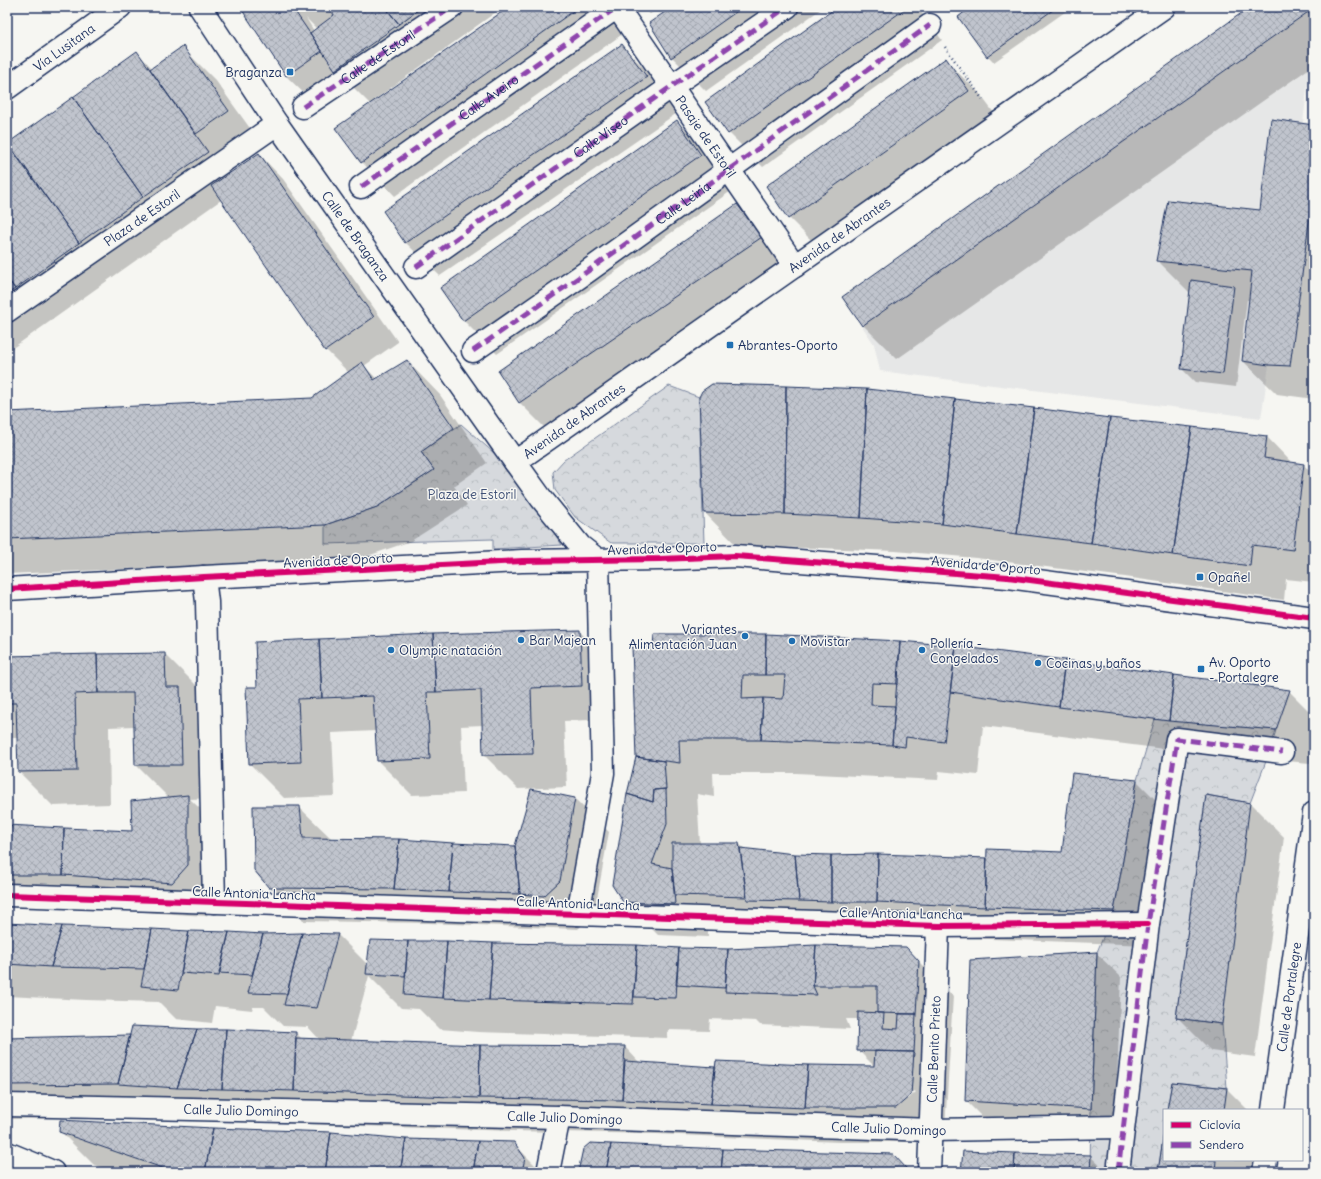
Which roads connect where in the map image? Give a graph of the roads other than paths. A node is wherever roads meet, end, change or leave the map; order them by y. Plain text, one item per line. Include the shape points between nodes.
1 (120, 7) edge
2 (200, 7) edge
3 (452, 7) edge
4 (617, 7) edge
5 (787, 7) edge
6 (1164, 7) edge
7 (930, 25) road end
8 (672, 86) junction
9 (7, 88) edge
10 (303, 107) dead end
11 (277, 124) junction
12 (730, 169) junction
13 (361, 187) dead end
14 (795, 266) junction
15 (416, 267) dead end
16 (7, 311) edge
17 (473, 351) dead end
18 (515, 462) junction
19 (598, 560) junction
20 (204, 577) junction
21 (7, 589) edge
22 (1314, 618) edge
23 (1282, 752) dead end
24 (1314, 813) edge
25 (7, 895) edge
26 (214, 902) junction
27 (578, 914) junction
28 (1148, 924) junction
29 (938, 926) junction
30 (7, 1106) edge
31 (1273, 1109) edge
32 (559, 1117) junction
33 (1123, 1127) junction
34 (932, 1130) junction
35 (7, 1153) edge
36 (1266, 1161) edge
37 (53, 1172) edge
38 (548, 1172) edge
39 (929, 1172) edge
40 (1118, 1172) edge
41 (1264, 1172) edge

1 - 9 street, Vía Lusitana
2 - 11 street, Calle de Braganza
3 - 10 street, Calle de Estoril
4 - 8 street, Pasaje de Estoril
4 - 13 street, Calle Aveiro
5 - 8 street, Calle Viseo
6 - 14 street, Avenida de Abrantes
7 - 12 street, Calle Leiría
8 - 12 street, Pasaje de Estoril
8 - 15 street, Calle Viseo
11 - 16 street, Plaza de Estoril
11 - 18 street, Calle de Braganza
12 - 14 street, Pasaje de Estoril
12 - 17 street, Calle Leiría
14 - 18 street, Avenida de Abrantes
18 - 19 street, Avenida de Oporto via 580,546
19 - 20 street, Avenida de Oporto via 522,561
19 - 22 street, Avenida de Oporto via 735,556 1008,576
19 - 27 street via 603,773
20 - 21 street, Avenida de Oporto
20 - 26 street via 207,602
23 - 28 street via 1177,739
24 - 31 street, Calle de Portalegre
25 - 26 street, Calle Antonia Lancha
26 - 27 street, Calle Antonia Lancha
27 - 29 street, Calle Antonia Lancha
28 - 29 street, Calle Antonia Lancha
28 - 33 street
29 - 34 street, Calle Benito Prieto
30 - 32 street, Calle Julio Domingo
32 - 34 street, Calle Julio Domingo
32 - 38 street
33 - 34 street, Calle Julio Domingo
33 - 40 street
34 - 39 street, Calle Benito Prieto
35 - 37 street
36 - 41 street

